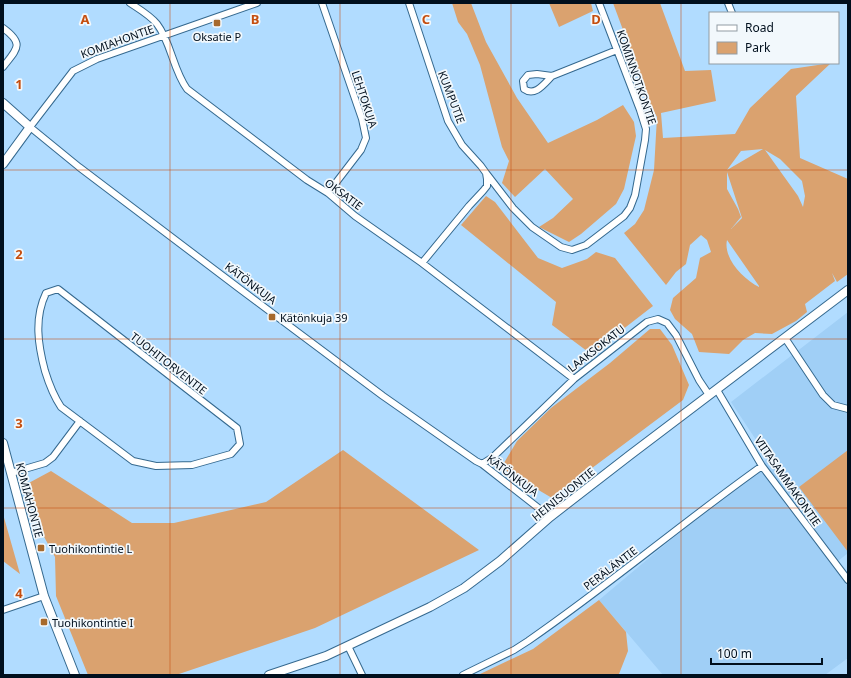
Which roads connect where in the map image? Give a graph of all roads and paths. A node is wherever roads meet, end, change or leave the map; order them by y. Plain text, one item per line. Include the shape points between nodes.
1 (130, 3) edge
2 (322, 3) edge
3 (409, 3) edge
4 (599, 3) edge
5 (253, 4) edge
6 (3, 28) edge
7 (164, 36) junction
8 (617, 50) junction
9 (3, 67) edge
10 (552, 76) dead end
11 (3, 103) edge
12 (30, 127) junction
13 (3, 164) edge
14 (486, 173) junction
15 (328, 193) junction
16 (422, 263) junction
17 (848, 290) edge
18 (785, 338) junction
19 (574, 378) junction
20 (717, 390) junction
21 (709, 396) junction
22 (848, 409) edge
23 (80, 422) junction
24 (3, 443) edge
25 (482, 464) junction
26 (762, 466) junction
27 (11, 472) junction
28 (550, 517) junction
29 (848, 580) edge
30 (44, 596) junction
31 (3, 610) edge
32 (348, 646) junction
33 (75, 675) edge
34 (269, 675) edge
35 (362, 675) edge
36 (463, 675) edge

1 - 7 street, OKSATIE via 157,23
2 - 15 street, LEHTOKUJA via 362,119 366,138 361,150
3 - 14 street, KUMPUTIE via 448,121 462,145
4 - 8 street, KOMINNOTKONTIE
5 - 7 street, KOMIAHONTIE
6 - 9 street via 13,35 17,46
7 - 12 street, KOMIAHONTIE via 97,58 73,71
7 - 15 street, OKSATIE via 180,80 187,89 307,180
8 - 10 street
8 - 14 street, KOMINNOTKONTIE via 646,129 635,195 624,216 586,245 572,250 561,248 532,227 513,208
11 - 12 street, KÄTÖNKUJA
12 - 13 street, KOMIAHONTIE
12 - 25 street, KÄTÖNKUJA via 79,167 377,391
14 - 16 street via 487,186
15 - 16 street, OKSATIE via 355,216
16 - 19 street, OKSATIE
17 - 18 street, HEINISUONTIE
18 - 20 street, HEINISUONTIE
18 - 22 street via 823,395 833,405
19 - 21 street, LAAKSOKATU via 647,322 658,319 667,323 676,335
19 - 25 street, LAAKSOKATU via 493,457
20 - 21 street, HEINISUONTIE
20 - 26 street, VIITASAMMAKONTIE
21 - 28 street, HEINISUONTIE
23 - 23 street, TUOHITORVENTIE via 61,407 55,398 39,346 41,303 46,293 58,289 237,428 240,444 231,454 192,465 156,466 133,460
23 - 27 street via 45,464
24 - 27 street, KOMIAHONTIE
25 - 28 street, KÄTÖNKUJA
26 - 29 street, VIITASAMMAKONTIE
26 - 36 street, PERÄLÄNTIE via 528,642
27 - 30 street, KOMIAHONTIE
28 - 32 street, HEINISUONTIE via 464,588
30 - 31 street
30 - 33 street, KOMIAHONTIE
32 - 34 street, HEINISUONTIE
32 - 35 street

